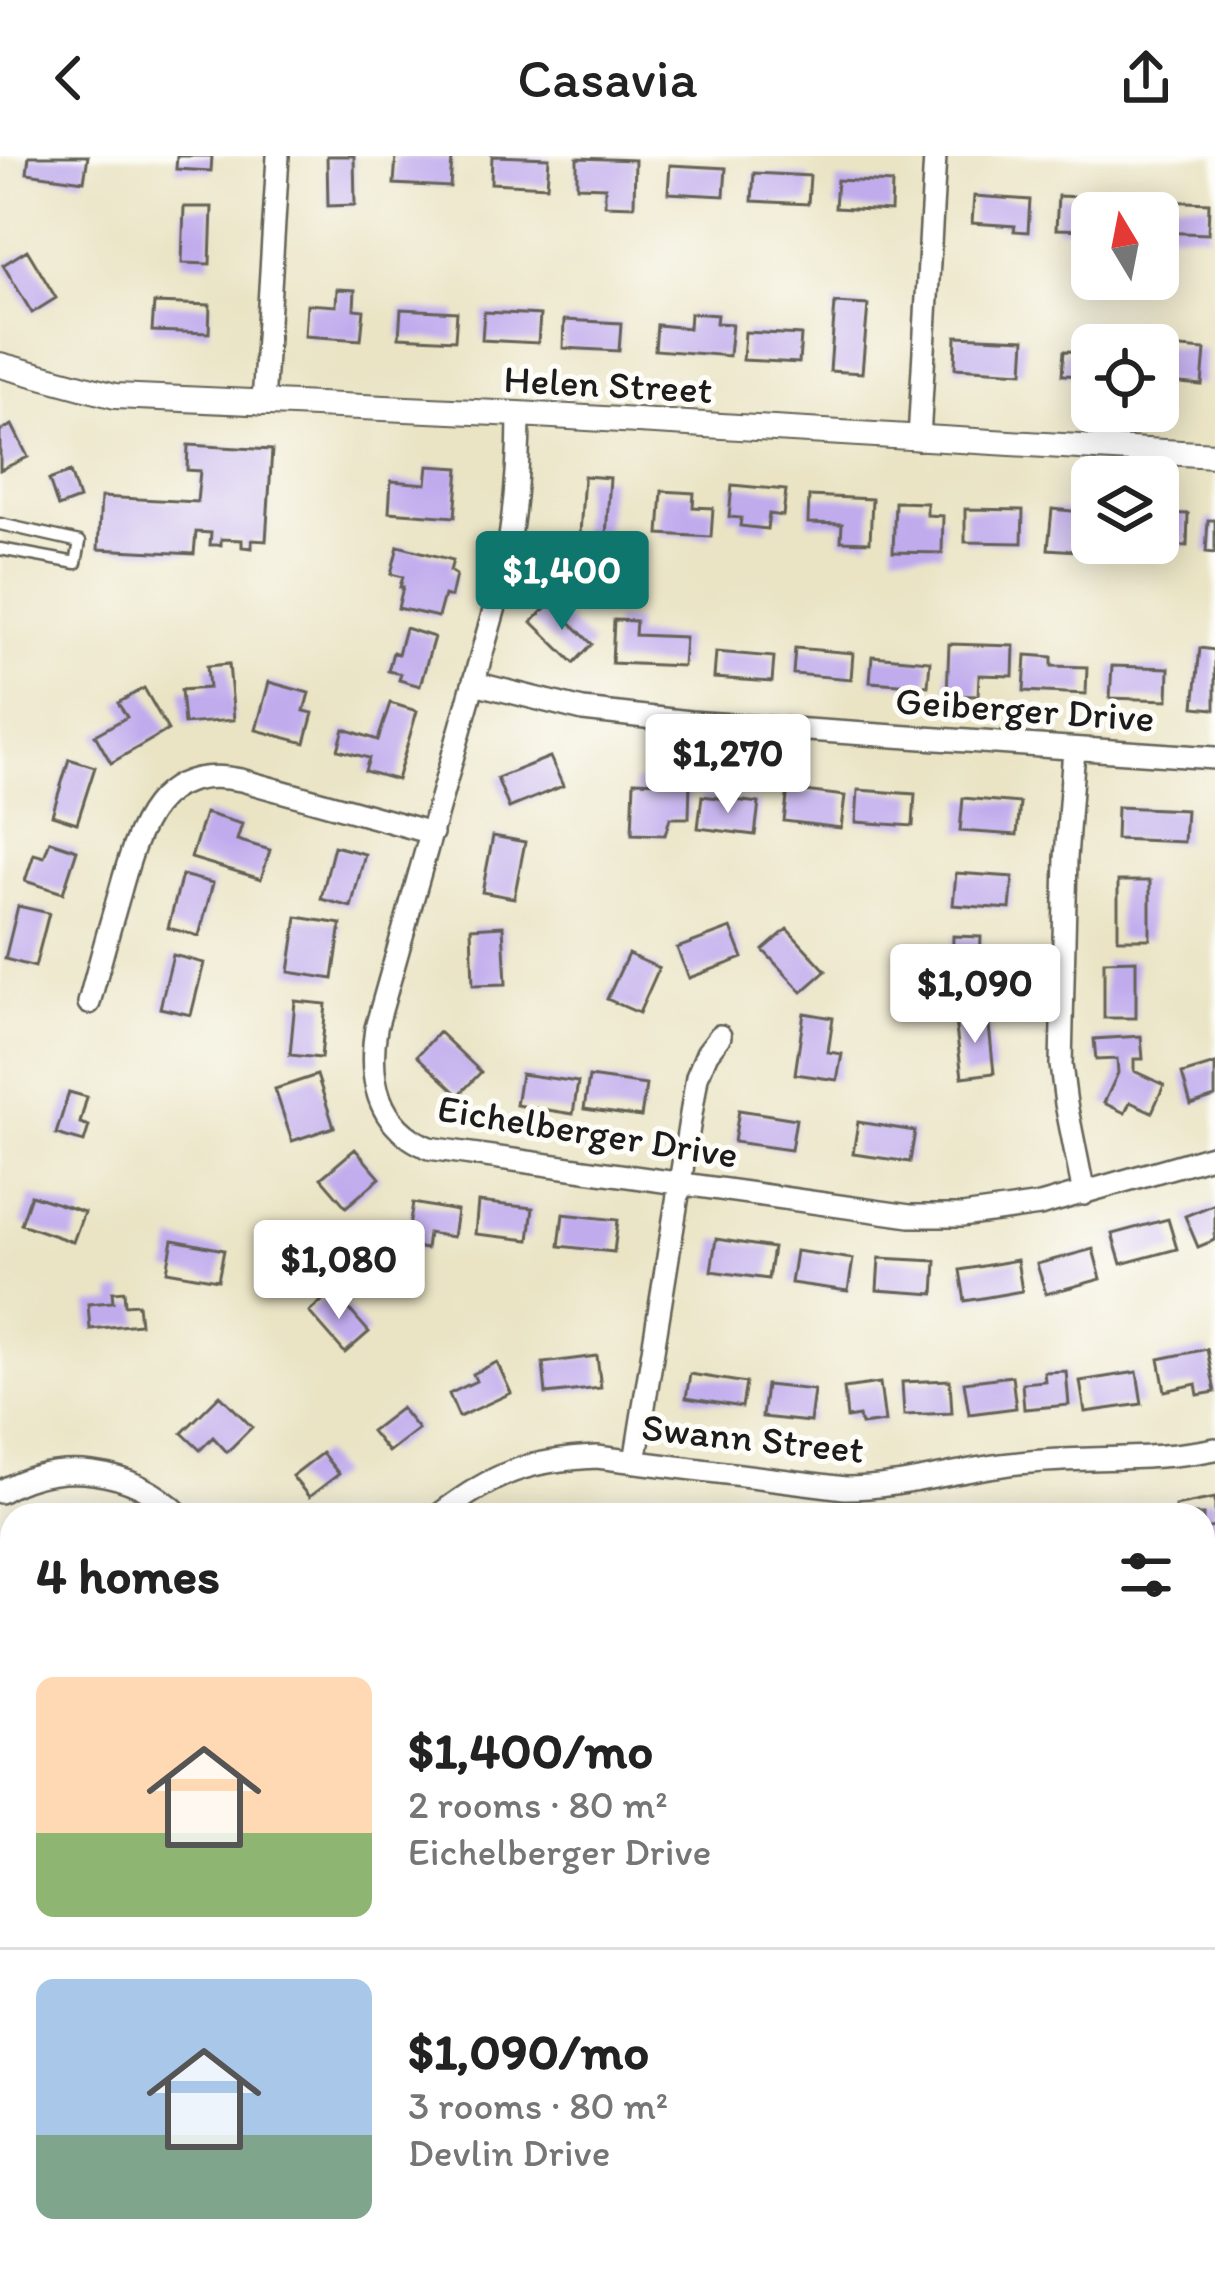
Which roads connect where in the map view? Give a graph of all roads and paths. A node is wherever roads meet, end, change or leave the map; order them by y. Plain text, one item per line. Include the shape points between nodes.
1 (278, 156) edge
2 (935, 156) edge
3 (0, 365) edge
4 (263, 404) junction
5 (519, 414) junction
6 (919, 439) junction
7 (1215, 455) edge
8 (0, 524) edge
9 (0, 549) edge
10 (474, 683) junction
11 (1074, 749) junction
12 (1215, 758) edge
13 (432, 833) junction
14 (88, 1003) dead end
15 (720, 1036) dead end
16 (1215, 1155) edge
17 (680, 1183) junction
18 (1084, 1194) junction
19 (1215, 1449) edge
20 (635, 1462) junction
21 (0, 1492) edge
22 (165, 1503) edge
23 (456, 1503) edge

1 - 4 street
2 - 6 street
3 - 4 street, Helen Street via 115,396
4 - 5 street, Helen Street
5 - 6 street, Helen Street
5 - 10 street, Eichelberger Drive via 513,531
6 - 7 street, Helen Street
8 - 9 lane via 80,542 76,563
10 - 11 street, Geiberger Drive via 583,710 690,722
10 - 13 street, Eichelberger Drive
11 - 12 street, Geiberger Drive
11 - 18 street via 1061,1065
13 - 14 street via 241,779 188,782 156,805 135,837
13 - 17 street, Eichelberger Drive via 372,1054 389,1116 429,1148
15 - 17 street via 697,1077
16 - 18 street, Eichelberger Drive
17 - 18 street, Eichelberger Drive via 910,1216 1002,1213
17 - 20 street
19 - 20 street, Swann Street via 1001,1465 872,1488
20 - 23 street, Swann Street via 534,1463
21 - 22 street via 28,1478 80,1471 130,1483

